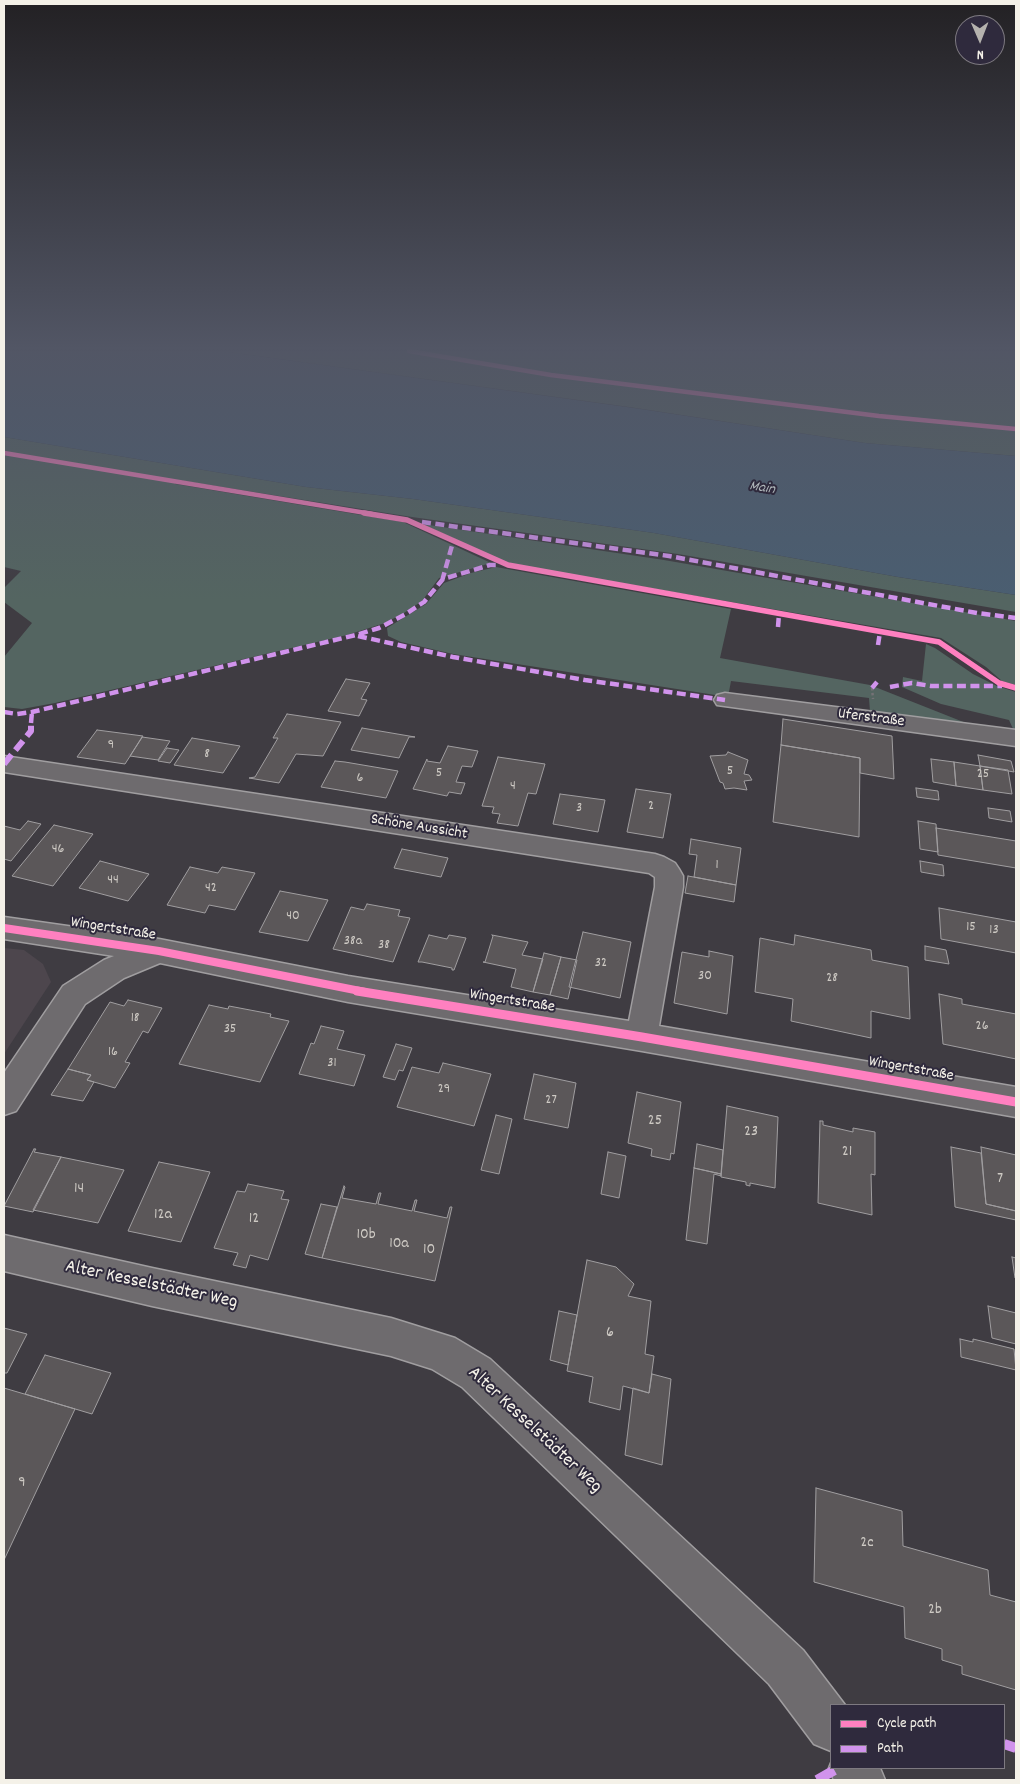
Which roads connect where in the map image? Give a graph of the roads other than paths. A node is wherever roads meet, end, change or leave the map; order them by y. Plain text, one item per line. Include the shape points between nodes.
1 (725, 700) dead end
2 (1016, 738) edge
3 (4, 764) edge
4 (4, 928) edge
5 (159, 951) junction
6 (642, 1037) junction
7 (4, 1100) edge
8 (1016, 1102) edge
9 (4, 1253) edge
10 (830, 1726) edge

1 - 2 street, Uferstraße
3 - 6 street, Schöne Aussicht via 655,864 669,876 669,887
4 - 5 street, Wingertstraße
5 - 6 street, Wingertstraße via 348,989
5 - 7 street via 114,969 74,995
6 - 8 street, Wingertstraße
9 - 10 street, Alter Kesselstädter Weg via 391,1337 441,1352 476,1373 786,1667

